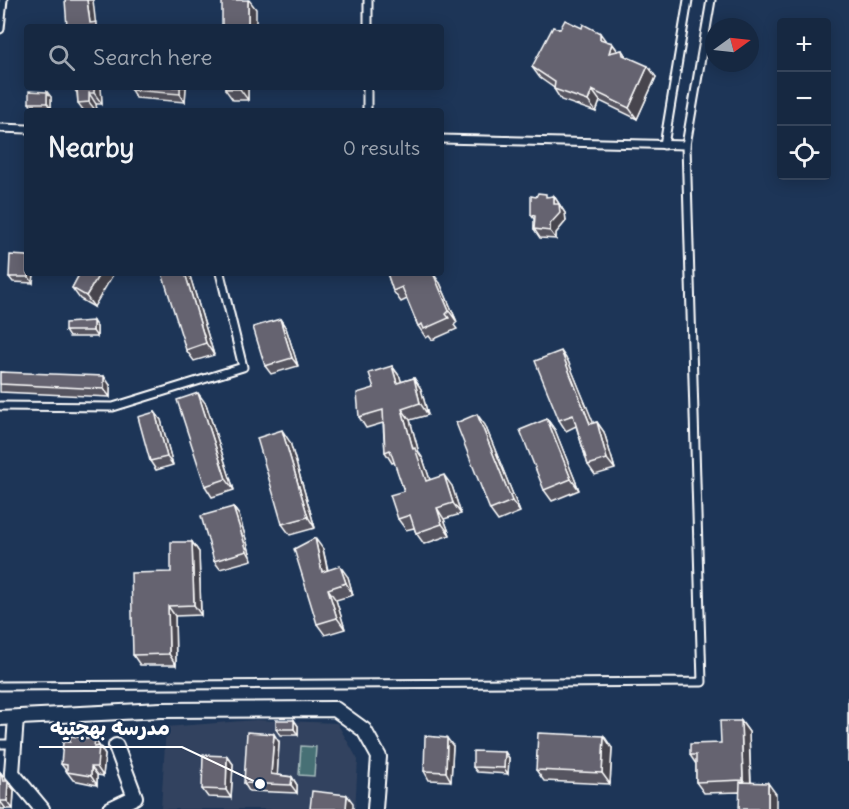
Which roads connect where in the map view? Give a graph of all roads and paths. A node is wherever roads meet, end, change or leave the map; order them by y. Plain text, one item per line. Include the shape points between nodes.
1 (3, 0) edge
2 (368, 0) edge
3 (688, 0) edge
4 (711, 0) edge
5 (368, 24) edge
6 (0, 28) edge
7 (367, 90) edge
8 (367, 108) edge
9 (0, 128) edge
10 (24, 129) edge
11 (444, 139) edge
12 (664, 145) junction
13 (686, 145) junction
14 (221, 276) edge
15 (0, 406) edge
16 (0, 686) edge
17 (0, 718) edge
18 (16, 718) junction
19 (0, 744) edge
20 (15, 744) junction
21 (116, 746) dead end
22 (6, 773) edge
23 (114, 808) edge
24 (42, 809) edge
25 (375, 809) edge

1 - 6 lane
2 - 5 lane
3 - 12 lane
4 - 13 lane
7 - 8 lane
9 - 10 lane
11 - 12 lane
12 - 13 lane
13 - 16 lane via 702,682
14 - 15 lane via 243,367 113,407
17 - 18 street
18 - 20 street
18 - 25 street via 161,710 335,709 364,730 378,757
19 - 20 lane
20 - 22 street
21 - 23 street via 135,796
22 - 24 street

